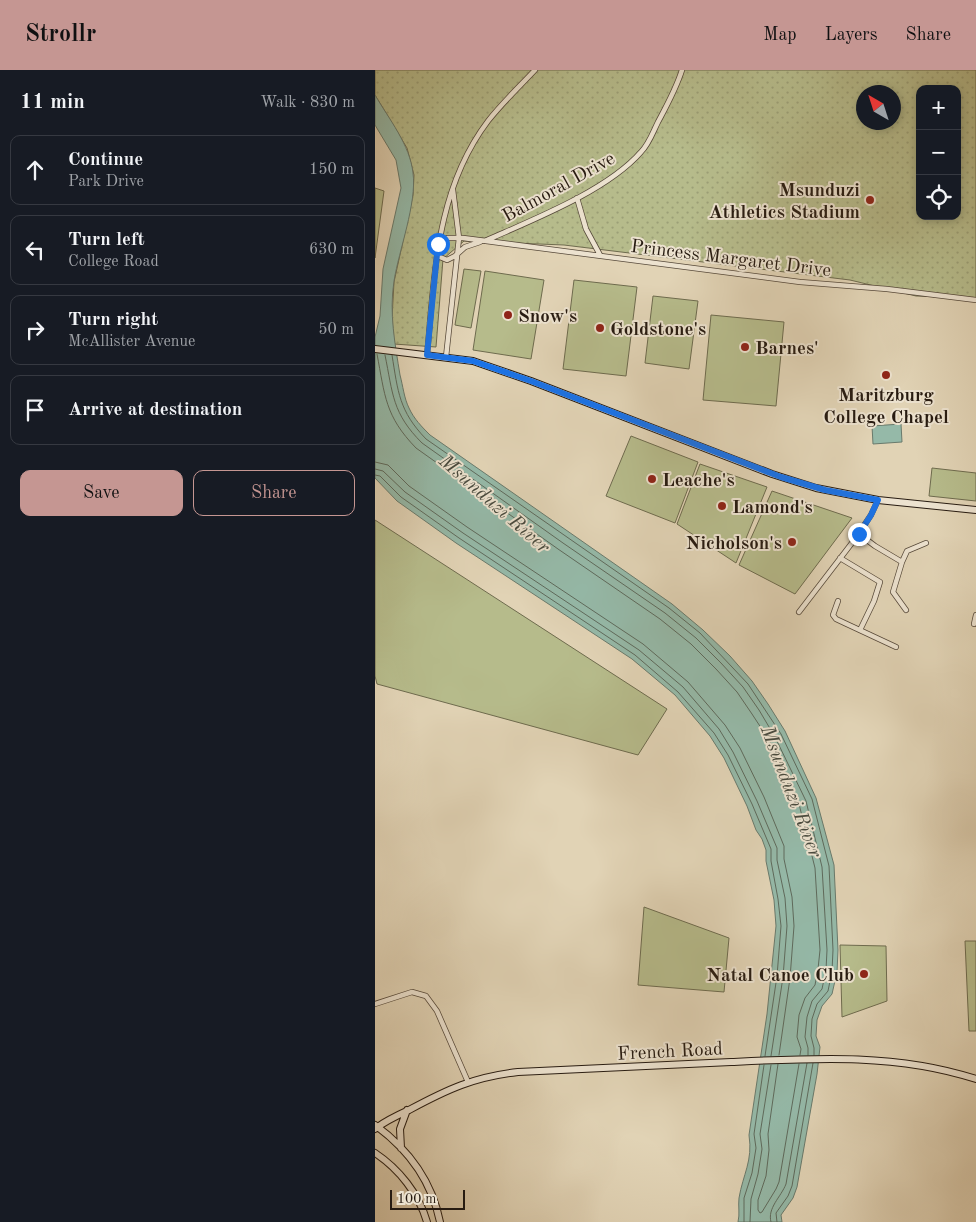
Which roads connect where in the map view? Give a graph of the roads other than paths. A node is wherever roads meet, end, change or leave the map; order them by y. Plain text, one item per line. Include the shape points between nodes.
1 (535, 70) edge
2 (682, 70) edge
3 (453, 186) junction
4 (577, 198) junction
5 (459, 238) junction
6 (483, 242) junction
7 (438, 244) junction
8 (458, 252) junction
9 (437, 254) junction
10 (600, 255) junction
11 (976, 300) edge
12 (375, 348) edge
13 (427, 355) junction
14 (446, 357) junction
15 (878, 500) junction
16 (976, 510) edge
17 (859, 534) junction
18 (926, 543) dead end
19 (840, 558) junction
20 (902, 562) junction
21 (838, 602) dead end
22 (906, 610) dead end
23 (799, 612) dead end
24 (976, 615) edge
25 (974, 624) dead end
26 (860, 630) junction
27 (896, 647) dead end
28 (375, 1004) edge
29 (976, 1079) edge
30 (467, 1082) junction
31 (407, 1110) junction
32 (376, 1127) edge
33 (402, 1149) junction
34 (375, 1153) edge
35 (427, 1222) edge
36 (440, 1222) edge

1 - 3 street via 489,119
2 - 4 street, Balmoral Drive via 643,150 623,170
3 - 5 street
3 - 7 street
4 - 6 street, Balmoral Drive
4 - 10 street via 586,229
5 - 6 street, Princess Margaret Drive
5 - 7 street via 447,238
5 - 8 street
6 - 8 street, Princess Margaret Drive
6 - 10 street, Princess Margaret Drive
7 - 9 street
8 - 9 street via 447,260
8 - 14 street
9 - 13 street
10 - 11 street, Princess Margaret Drive via 800,282
12 - 13 street
13 - 14 street
14 - 15 street via 473,361 531,381 787,479
15 - 16 street
15 - 17 street
17 - 19 street
17 - 20 street
18 - 20 street via 907,551
19 - 23 street
19 - 26 street via 880,582
20 - 22 street via 893,592
21 - 26 street via 834,616
24 - 25 street
26 - 27 street
28 - 30 street via 412,992 426,996 437,1011
29 - 30 street, French Road via 910,1064 843,1058 518,1072
30 - 31 street, French Road
31 - 32 street, French Road
31 - 33 street via 400,1132
32 - 33 street
33 - 36 street via 425,1179
34 - 35 street via 404,1178 421,1204

